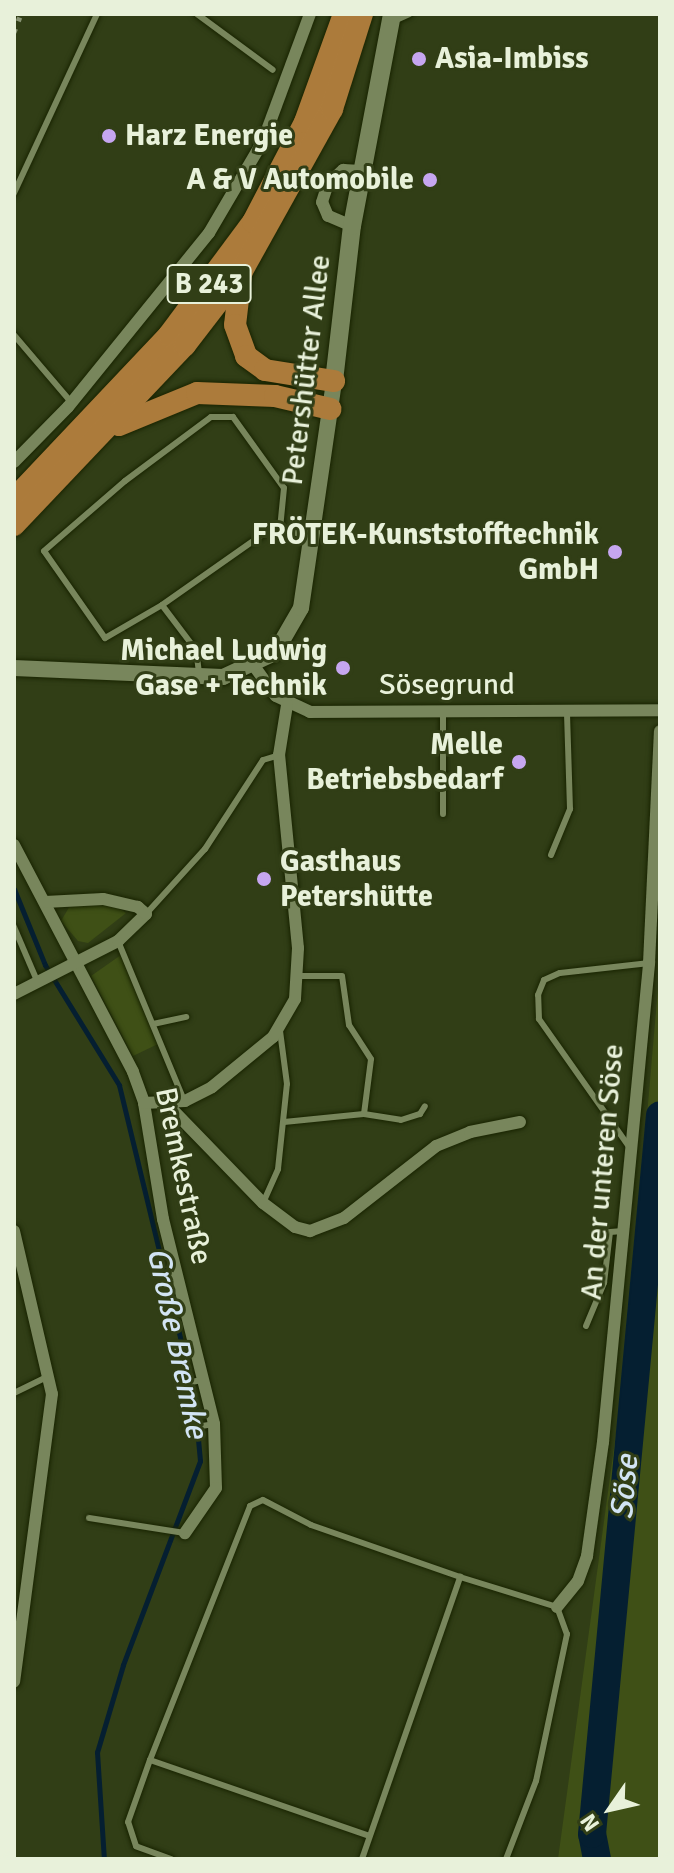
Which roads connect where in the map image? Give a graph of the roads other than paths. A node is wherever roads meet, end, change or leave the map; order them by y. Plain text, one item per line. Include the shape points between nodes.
1 (97, 14) edge
2 (197, 14) edge
3 (310, 14) edge
4 (410, 14) edge
5 (391, 18) edge
6 (351, 22) edge
7 (273, 70) dead end
8 (362, 171) junction
9 (14, 193) edge
10 (352, 226) junction
11 (242, 271) junction
12 (14, 335) edge
13 (334, 381) junction
14 (72, 403) junction
15 (331, 409) junction
16 (101, 436) junction
17 (14, 462) edge
18 (14, 499) edge
19 (14, 525) edge
20 (280, 529) junction
21 (313, 537) junction
22 (162, 605) junction
23 (254, 666) junction
24 (14, 668) edge
25 (199, 677) junction
26 (287, 705) junction
27 (660, 710) edge
28 (443, 711) junction
29 (567, 712) junction
30 (660, 731) edge
31 (279, 755) junction
32 (443, 814) dead end
33 (14, 845) edge
34 (551, 855) dead end
35 (45, 902) junction
36 (146, 914) junction
37 (14, 927) edge
38 (118, 941) junction
39 (75, 963) junction
40 (649, 963) junction
41 (297, 976) junction
42 (42, 981) junction
43 (14, 994) edge
44 (186, 1017) dead end
45 (153, 1024) junction
46 (280, 1026) junction
47 (185, 1101) junction
48 (144, 1103) junction
49 (167, 1104) junction
50 (425, 1106) dead end
51 (364, 1114) junction
52 (284, 1122) junction
53 (520, 1122) dead end
54 (631, 1149) junction
55 (263, 1203) junction
56 (14, 1231) edge
57 (623, 1231) junction
58 (586, 1326) dead end
59 (188, 1344) junction
60 (175, 1347) dead end
61 (51, 1375) junction
62 (198, 1381) junction
63 (181, 1384) dead end
64 (14, 1393) edge
65 (209, 1425) junction
66 (189, 1428) dead end
67 (89, 1518) dead end
68 (185, 1533) joint
69 (460, 1577) junction
70 (557, 1607) junction
71 (14, 1682) edge
72 (150, 1760) junction
73 (369, 1836) junction
74 (171, 1859) edge
75 (362, 1859) edge
76 (506, 1859) edge

1 - 9 lane
2 - 7 lane
3 - 14 street via 289,83 223,211
4 - 5 lane
5 - 8 main road, Petershütter Allee
6 - 11 highway, B 243 via 320,133
6 - 18 highway, B 243 via 246,233 169,335
8 - 10 main road, Petershütter Allee
8 - 10 street via 343,170 328,184 322,202 328,216
10 - 13 main road, Petershütter Allee
11 - 13 highway via 235,325 246,356 265,370
11 - 16 highway, B 243 via 185,345
12 - 14 lane
13 - 15 street, Petershütter Allee
14 - 17 street
15 - 16 highway via 275,396 197,393 140,413
15 - 21 street, Petershütter Allee
16 - 19 highway, B 243
20 - 21 lane
20 - 22 lane via 266,532
20 - 22 lane via 284,488 233,417 211,417 44,551 105,638
21 - 23 street, Petershütter Allee via 301,608 290,633 275,653
22 - 25 lane via 196,650
23 - 25 street, Petershütter Allee via 223,677
23 - 26 street
24 - 25 street, Petershütter Allee
26 - 28 street, Sösegrund via 310,712
26 - 31 street
27 - 29 street, Sösegrund
28 - 29 street, Sösegrund
28 - 32 lane
29 - 34 lane via 570,809
30 - 40 street, An der unteren Söse
31 - 36 lane via 263,760 205,849
31 - 41 street
33 - 35 street, Bremkestraße
35 - 36 street via 103,899
35 - 39 street, Bremkestraße
36 - 38 street
37 - 42 lane
38 - 39 street
38 - 45 lane
39 - 42 street
39 - 48 street, Bremkestraße
40 - 54 street, An der unteren Söse
40 - 54 lane via 560,973 544,980 538,995 539,1019
41 - 46 street via 295,999
41 - 51 lane via 342,976 349,1025 371,1059
42 - 43 street
44 - 45 lane
45 - 47 lane
46 - 47 street via 237,1069
46 - 52 lane via 287,1084
47 - 49 street
48 - 49 street
48 - 59 street, Bremkestraße
49 - 55 street
50 - 51 lane via 420,1114 401,1120
51 - 52 lane
52 - 55 lane via 278,1169
53 - 55 street via 470,1132 436,1146 387,1189 325,1227 295,1227
54 - 57 street, An der unteren Söse
56 - 61 street
57 - 58 lane via 610,1232 604,1283
57 - 70 street, An der unteren Söse via 587,1556 578,1581
59 - 60 lane
59 - 62 street, Bremkestraße
61 - 64 lane
61 - 71 street
62 - 63 lane
62 - 65 street, Bremkestraße
65 - 66 lane
65 - 68 street, Bremkestraße via 216,1488
67 - 68 lane
69 - 70 lane
69 - 72 lane via 311,1525 263,1500 250,1506
69 - 73 lane
70 - 76 lane via 567,1634 536,1781
72 - 73 lane
72 - 74 lane via 128,1822 136,1846
73 - 75 lane

